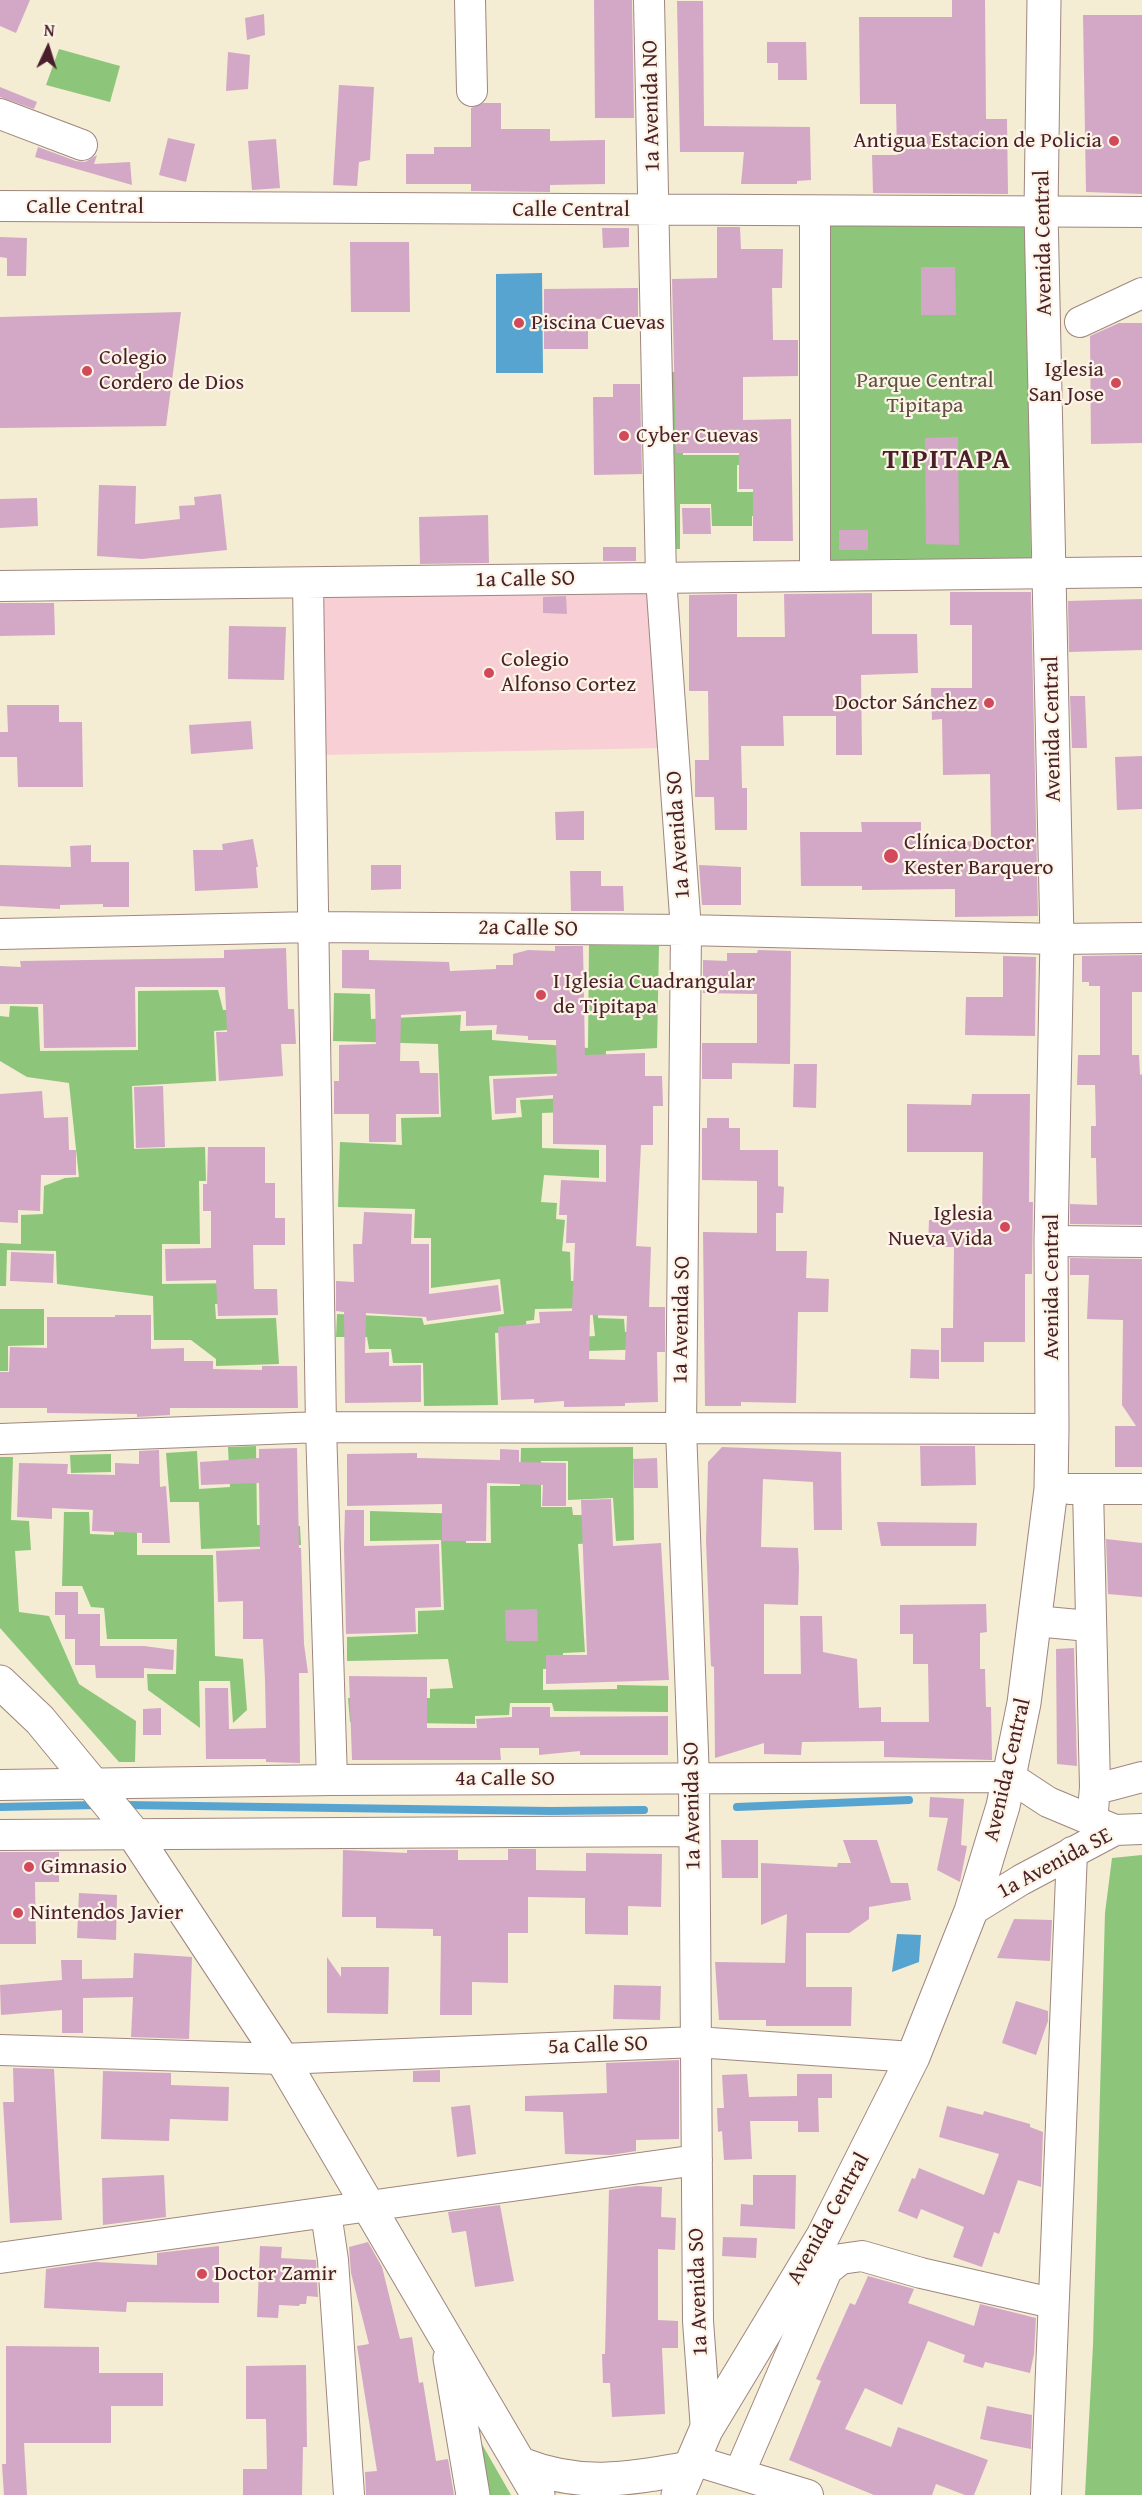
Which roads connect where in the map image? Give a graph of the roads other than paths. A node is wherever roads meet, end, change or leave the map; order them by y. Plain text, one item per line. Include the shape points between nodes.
1 (470, 0) edge
2 (649, 0) edge
3 (1044, 0) edge
4 (472, 91) dead end
5 (0, 114) edge
6 (82, 146) dead end
7 (0, 206) edge
8 (654, 211) junction
9 (1041, 211) junction
10 (815, 212) junction
11 (1142, 212) edge
12 (1142, 293) edge
13 (1080, 322) dead end
14 (1051, 572) junction
15 (1142, 572) edge
16 (815, 576) junction
17 (661, 578) junction
18 (308, 583) junction
19 (0, 586) edge
20 (314, 927) junction
21 (686, 930) junction
22 (0, 934) edge
23 (1142, 938) edge
24 (1057, 939) junction
25 (1051, 1241) junction
26 (1142, 1242) edge
27 (321, 1427) junction
28 (681, 1428) junction
29 (1052, 1429) junction
30 (0, 1438) edge
31 (1051, 1489) junction
32 (1088, 1489) junction
33 (1142, 1489) edge
34 (1035, 1622) junction
35 (1089, 1626) junction
36 (0, 1682) edge
37 (1010, 1777) junction
38 (1142, 1777) edge
39 (694, 1779) junction
40 (332, 1780) junction
41 (0, 1785) edge
42 (1095, 1787) junction
43 (113, 1808) junction
44 (1116, 1827) edge
45 (694, 1831) junction
46 (0, 1835) edge
47 (1072, 1852) junction
48 (971, 1911) junction
49 (696, 2042) junction
50 (0, 2050) edge
51 (913, 2057) junction
52 (282, 2059) junction
53 (697, 2160) junction
54 (367, 2204) junction
55 (326, 2213) junction
56 (0, 2258) edge
57 (1052, 2303) junction
58 (763, 2335) junction
59 (447, 2342) junction
60 (792, 2352) junction
61 (706, 2430) junction
62 (521, 2464) junction
63 (739, 2474) junction
64 (685, 2481) edge
65 (349, 2495) edge
66 (473, 2495) edge
67 (538, 2495) edge
68 (808, 2495) edge
69 (1046, 2495) edge

1 - 4 street
2 - 8 street, 1a Avenida NO
3 - 9 main road, Avenida Central
5 - 6 street
7 - 8 street, Calle Central
8 - 10 street, Calle Central
8 - 17 street, 1a Avenida SO
9 - 10 street, Calle Central
9 - 11 street, Calle Central
9 - 14 main road, Avenida Central
10 - 16 street
12 - 13 street
14 - 15 street, 1a Calle SO
14 - 16 street, 1a Calle SO
14 - 24 main road, Avenida Central
16 - 17 street, 1a Calle SO
17 - 18 street, 1a Calle SO
17 - 21 street, 1a Avenida SO
18 - 19 street, 1a Calle SO
18 - 20 street
20 - 21 street, 2a Calle SO
20 - 22 street, 2a Calle SO
20 - 27 street
21 - 24 street, 2a Calle SO
21 - 28 street, 1a Avenida SO
23 - 24 street, 2a Calle SO
24 - 25 main road, Avenida Central
25 - 26 street
25 - 29 main road, Avenida Central
27 - 28 street
27 - 30 street
27 - 40 street
28 - 29 street
28 - 39 street, 1a Avenida SO
29 - 31 main road, Avenida Central
31 - 32 street
31 - 34 main road, Avenida Central
32 - 33 street
32 - 35 street
34 - 35 street
34 - 37 main road, Avenida Central
35 - 42 street
36 - 43 main road via 40,1720
37 - 39 street, 4a Calle SO
37 - 44 street via 1048,1802
37 - 48 main road, Avenida Central
38 - 42 street
39 - 40 street, 4a Calle SO
39 - 45 street, 1a Avenida SO
40 - 43 street, 4a Calle SO
41 - 43 street, 4a Calle SO
42 - 44 street
43 - 45 street
43 - 46 street
43 - 52 main road
44 - 47 street, 1a Avenida SE
45 - 49 street, 1a Avenida SO
47 - 48 street, 1a Avenida SE
47 - 57 street
48 - 51 main road, Avenida Central
49 - 51 street, 5a Calle SO
49 - 52 street, 5a Calle SO
49 - 53 street, 1a Avenida SO
50 - 52 street, 5a Calle SO
51 - 58 main road, Avenida Central via 823,2236
52 - 54 main road
53 - 54 street
53 - 61 street, 1a Avenida SO via 698,2321
54 - 55 street
54 - 59 main road
55 - 56 street
55 - 65 street via 333,2260
57 - 60 street via 862,2256 841,2259 827,2270
57 - 69 street
58 - 60 street
58 - 61 main road, Avenida Central
59 - 62 main road
59 - 66 main road
60 - 63 street
61 - 64 main road, Avenida Central
62 - 64 main road via 549,2475 601,2481
62 - 67 main road
63 - 64 street
63 - 68 street

